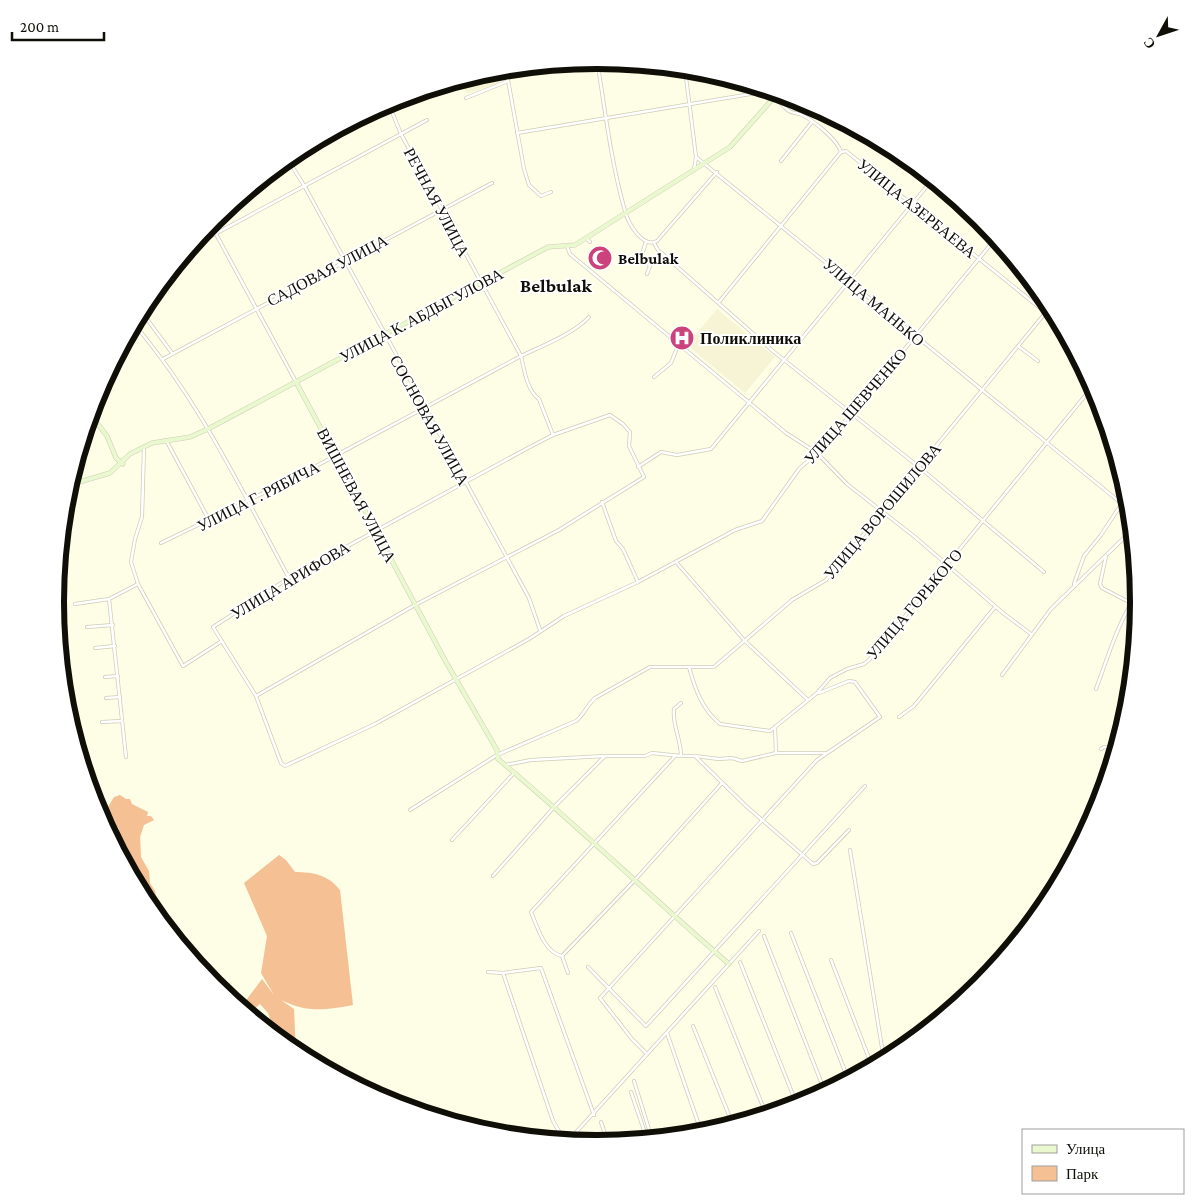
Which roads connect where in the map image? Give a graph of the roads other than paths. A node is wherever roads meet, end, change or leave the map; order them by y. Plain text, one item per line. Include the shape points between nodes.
1 (598, 69) edge
2 (507, 76) edge
3 (686, 76) edge
4 (508, 81) junction
5 (756, 93) edge
6 (466, 98) dead end
7 (772, 99) edge
8 (782, 102) edge
9 (691, 105) junction
10 (391, 110) edge
11 (606, 118) junction
12 (427, 120) dead end
13 (812, 122) junction
14 (517, 133) junction
15 (401, 134) junction
16 (841, 152) junction
17 (696, 157) junction
18 (781, 161) dead end
19 (706, 163) junction
20 (292, 165) edge
21 (694, 170) junction
22 (717, 172) junction
23 (492, 183) dead end
24 (929, 184) edge
25 (305, 187) junction
26 (551, 192) dead end
27 (913, 204) junction
28 (440, 209) junction
29 (625, 214) junction
30 (782, 225) junction
31 (216, 234) junction
32 (586, 238) junction
33 (206, 239) edge
34 (590, 242) dead end
35 (646, 242) junction
36 (654, 243) junction
37 (992, 243) edge
38 (567, 246) junction
39 (980, 258) junction
40 (345, 261) junction
41 (647, 274) dead end
42 (849, 282) junction
43 (480, 283) junction
44 (718, 303) junction
45 (256, 308) junction
46 (1044, 312) edge
47 (1045, 313) edge
48 (589, 317) dead end
49 (146, 318) edge
50 (139, 330) edge
51 (384, 335) junction
52 (916, 336) junction
53 (679, 343) junction
54 (1018, 346) junction
55 (172, 353) junction
56 (520, 356) junction
57 (163, 359) junction
58 (785, 360) junction
59 (1038, 361) dead end
60 (654, 377) dead end
61 (296, 382) junction
62 (981, 391) junction
63 (1088, 393) edge
64 (751, 402) junction
65 (424, 409) junction
66 (852, 413) junction
67 (95, 422) edge
68 (208, 429) junction
69 (553, 435) junction
70 (166, 440) junction
71 (1046, 443) junction
72 (144, 447) junction
73 (817, 453) junction
74 (336, 456) junction
75 (122, 464) junction
76 (919, 467) junction
77 (638, 468) junction
78 (78, 483) edge
79 (464, 483) junction
80 (248, 502) junction
81 (602, 502) junction
82 (1121, 504) joint
83 (882, 512) junction
84 (209, 520) junction
85 (983, 520) junction
86 (376, 530) junction
87 (1126, 535) edge
88 (161, 543) dead end
89 (1106, 555) junction
90 (505, 557) junction
91 (676, 562) junction
92 (946, 565) junction
93 (1044, 572) dead end
94 (289, 578) junction
95 (638, 582) junction
96 (138, 584) junction
97 (1073, 587) junction
98 (109, 599) junction
99 (1130, 603) edge
100 (74, 604) dead end
101 (415, 605) junction
102 (995, 607) junction
103 (1130, 607) edge
104 (113, 624) junction
105 (87, 627) dead end
106 (540, 630) junction
107 (1031, 634) junction
108 (222, 641) junction
109 (745, 641) junction
110 (115, 646) junction
111 (95, 648) dead end
112 (689, 667) junction
113 (1002, 675) dead end
114 (118, 676) junction
115 (105, 677) dead end
116 (455, 678) junction
117 (1096, 689) dead end
118 (817, 693) junction
119 (256, 696) junction
120 (120, 697) junction
121 (106, 698) dead end
122 (808, 701) junction
123 (681, 703) dead end
124 (899, 717) dead end
125 (122, 721) junction
126 (102, 722) dead end
127 (775, 727) junction
128 (1110, 748) edge
129 (1101, 749) dead end
130 (776, 753) junction
131 (827, 753) junction
132 (496, 755) junction
133 (606, 756) junction
134 (675, 756) junction
135 (681, 756) junction
136 (695, 756) junction
137 (126, 757) dead end
138 (505, 765) junction
139 (515, 771) junction
140 (722, 783) junction
141 (864, 786) dead end
142 (555, 806) junction
143 (410, 810) dead end
144 (763, 818) junction
145 (849, 830) dead end
146 (452, 840) dead end
147 (594, 843) junction
148 (850, 850) dead end
149 (804, 854) junction
150 (493, 876) dead end
151 (634, 881) junction
152 (675, 918) junction
153 (759, 931) dead end
154 (791, 933) dead end
155 (764, 936) dead end
156 (714, 951) junction
157 (562, 956) junction
158 (831, 960) dead end
159 (740, 962) dead end
160 (729, 964) junction
161 (588, 967) dead end
162 (488, 972) dead end
163 (503, 973) junction
164 (568, 973) dead end
165 (715, 987) dead end
166 (609, 990) junction
167 (692, 1026) dead end
168 (666, 1033) junction
169 (883, 1052) edge
170 (647, 1054) junction
171 (870, 1060) edge
172 (846, 1073) edge
173 (634, 1081) dead end
174 (822, 1085) edge
175 (631, 1092) dead end
176 (793, 1098) edge
177 (764, 1108) edge
178 (594, 1115) junction
179 (731, 1118) edge
180 (602, 1122) dead end
181 (699, 1125) edge
182 (650, 1132) edge
183 (645, 1133) edge
184 (560, 1134) edge
185 (575, 1134) edge
186 (606, 1135) edge

1 - 11 street
2 - 4 street
3 - 9 street
4 - 6 street
4 - 14 street
5 - 9 street
7 - 19 street, УЛИЦА К. АБДЫГУЛОВА via 730,148
8 - 13 street, УЛИЦА АЗЕРБАЕВА via 789,111
9 - 11 street
9 - 17 street
10 - 15 street, РЕЧНАЯ УЛИЦА
11 - 14 street
11 - 29 street
12 - 15 street
13 - 16 street, УЛИЦА АЗЕРБАЕВА via 839,145
13 - 18 street
14 - 26 street via 529,185 541,196
15 - 25 street
15 - 28 street, РЕЧНАЯ УЛИЦА
16 - 27 street, УЛИЦА АЗЕРБАЕВА via 846,151
16 - 30 street
17 - 19 street, УЛИЦА МАНЬКО
17 - 21 street
19 - 21 street, УЛИЦА К. АБДЫГУЛОВА
19 - 22 street, УЛИЦА МАНЬКО
20 - 25 street, СОСНОВАЯ УЛИЦА
21 - 29 street, УЛИЦА К. АБДЫГУЛОВА
22 - 30 street, УЛИЦА МАНЬКО
22 - 36 street
23 - 28 street, САДОВАЯ УЛИЦА
24 - 27 street
25 - 31 street
25 - 40 street, СОСНОВАЯ УЛИЦА
27 - 39 street, УЛИЦА АЗЕРБАЕВА
27 - 42 street
28 - 40 street, САДОВАЯ УЛИЦА
28 - 43 street, РЕЧНАЯ УЛИЦА
29 - 32 street, УЛИЦА К. АБДЫГУЛОВА
29 - 35 street
30 - 42 street, УЛИЦА МАНЬКО
30 - 44 street
31 - 33 street
31 - 45 street, ВИШНЕВАЯ УЛИЦА
32 - 34 street
32 - 38 street, УЛИЦА К. АБДЫГУЛОВА
35 - 36 street
35 - 41 street via 642,254 650,266
36 - 44 street
37 - 39 street, УЛИЦА ШЕВЧЕНКО
38 - 43 street, УЛИЦА К. АБДЫГУЛОВА via 548,247
38 - 53 street via 570,254 587,269
39 - 46 street, УЛИЦА АЗЕРБАЕВА
39 - 52 street, УЛИЦА ШЕВЧЕНКО
40 - 45 street, САДОВАЯ УЛИЦА
40 - 51 street, СОСНОВАЯ УЛИЦА
42 - 52 street, УЛИЦА МАНЬКО
42 - 58 street
43 - 51 street, УЛИЦА К. АБДЫГУЛОВА
43 - 56 street, РЕЧНАЯ УЛИЦА
44 - 58 street
45 - 55 street, САДОВАЯ УЛИЦА
45 - 61 street, ВИШНЕВАЯ УЛИЦА
47 - 54 street, УЛИЦА ВОРОШИЛОВА
48 - 56 street, УЛИЦА Г. РЯБИЧА via 545,346
49 - 55 street
50 - 57 street
51 - 61 street, УЛИЦА К. АБДЫГУЛОВА
51 - 65 street, СОСНОВАЯ УЛИЦА
52 - 62 street, УЛИЦА МАНЬКО
52 - 66 street, УЛИЦА ШЕВЧЕНКО
53 - 60 street via 671,363
53 - 64 street
54 - 59 street
54 - 62 street, УЛИЦА ВОРОШИЛОВА
55 - 57 street, САДОВАЯ УЛИЦА
56 - 65 street, УЛИЦА Г. РЯБИЧА
56 - 69 street, РЕЧНАЯ УЛИЦА
57 - 68 street
58 - 64 street
58 - 66 street
61 - 68 street, УЛИЦА К. АБДЫГУЛОВА
61 - 74 street, ВИШНЕВАЯ УЛИЦА
62 - 71 street, УЛИЦА МАНЬКО
62 - 76 street, УЛИЦА ВОРОШИЛОВА
63 - 71 street, УЛИЦА ГОРЬКОГО
64 - 73 street via 786,433
64 - 77 street via 711,449 677,455 661,452
65 - 74 street, УЛИЦА Г. РЯБИЧА
65 - 79 street, СОСНОВАЯ УЛИЦА
66 - 73 street, УЛИЦА ШЕВЧЕНКО
66 - 76 street
67 - 75 street
68 - 70 street, УЛИЦА К. АБДЫГУЛОВА via 190,437
68 - 80 street
69 - 77 street, УЛИЦА АРИФОВА via 610,415 630,432 628,446
69 - 79 street, УЛИЦА АРИФОВА
70 - 72 street, УЛИЦА К. АБДЫГУЛОВА
70 - 84 street
71 - 82 street, УЛИЦА МАНЬКО
71 - 85 street, УЛИЦА ГОРЬКОГО
72 - 75 street, УЛИЦА К. АБДЫГУЛОВА via 130,454
72 - 96 street via 142,517 131,562
73 - 83 street via 836,474
73 - 91 street, УЛИЦА ШЕВЧЕНКО via 799,469 762,521 723,536
74 - 80 street, УЛИЦА Г. РЯБИЧА
74 - 86 street, ВИШНЕВАЯ УЛИЦА
75 - 78 street, УЛИЦА К. АБДЫГУЛОВА via 102,477
76 - 83 street, УЛИЦА ВОРОШИЛОВА
76 - 85 street
77 - 81 street via 644,477
79 - 86 street, УЛИЦА АРИФОВА
79 - 90 street, СОСНОВАЯ УЛИЦА
80 - 84 street, УЛИЦА Г. РЯБИЧА
80 - 94 street
81 - 90 street via 559,530
81 - 95 street via 616,541 623,548
82 - 97 street via 1084,556
83 - 92 street
83 - 109 street, УЛИЦА ВОРОШИЛОВА via 826,580 792,600
84 - 88 street, УЛИЦА Г. РЯБИЧА
85 - 92 street, УЛИЦА ГОРЬКОГО
85 - 93 street
86 - 94 street, УЛИЦА АРИФОВА
86 - 101 street, ВИШНЕВАЯ УЛИЦА
87 - 89 street
89 - 97 street
89 - 99 street via 1100,584
90 - 101 street
90 - 106 street, СОСНОВАЯ УЛИЦА via 529,598
91 - 95 street, УЛИЦА ШЕВЧЕНКО
91 - 109 street
92 - 102 street
92 - 118 street, УЛИЦА ГОРЬКОГО via 869,660 837,673
94 - 108 street, УЛИЦА АРИФОВА via 213,627
95 - 106 street, УЛИЦА ШЕВЧЕНКО
96 - 98 street
96 - 108 street via 183,666
97 - 107 street
98 - 100 street
98 - 104 street
101 - 116 street, ВИШНЕВАЯ УЛИЦА
101 - 119 street
102 - 107 street
102 - 124 street via 914,706
103 - 117 street
104 - 105 street
104 - 110 street
106 - 116 street, УЛИЦА ШЕВЧЕНКО
107 - 113 street
108 - 119 street
109 - 112 street, УЛИЦА ВОРОШИЛОВА via 714,667
109 - 122 street
110 - 111 street
110 - 114 street
112 - 127 street via 701,700 720,724 770,731
112 - 132 street, УЛИЦА ВОРОШИЛОВА via 650,667 595,698 576,721
114 - 115 street
114 - 120 street
116 - 119 street, УЛИЦА ШЕВЧЕНКО via 375,724 285,766 281,764
116 - 132 street, ВИШНЕВАЯ УЛИЦА
118 - 122 street, УЛИЦА ГОРЬКОГО
118 - 131 street via 855,682 880,715
120 - 121 street
120 - 125 street
122 - 127 street, УЛИЦА ГОРЬКОГО
123 - 135 street via 674,709 672,720 678,731
125 - 126 street
125 - 137 street
127 - 130 street
128 - 129 street
130 - 131 street
130 - 136 street via 742,762 732,758
131 - 144 street
132 - 138 street, ВИШНЕВАЯ УЛИЦА
132 - 143 street, УЛИЦА ВОРОШИЛОВА
133 - 134 street via 645,756 652,753
133 - 138 street via 531,760
133 - 142 street
134 - 135 street
134 - 147 street
135 - 136 street
136 - 140 street
138 - 139 street, ВИШНЕВАЯ УЛИЦА
139 - 142 street, ВИШНЕВАЯ УЛИЦА
139 - 146 street
140 - 144 street
140 - 151 street
141 - 149 street
142 - 147 street, ВИШНЕВАЯ УЛИЦА
142 - 150 street
144 - 149 street
144 - 152 street
145 - 149 street via 817,863 814,864
147 - 151 street, ВИШНЕВАЯ УЛИЦА
147 - 157 street via 531,912 547,946
148 - 169 street
149 - 156 street
151 - 152 street, ВИШНЕВАЯ УЛИЦА
151 - 157 street
152 - 156 street, ВИШНЕВАЯ УЛИЦА
152 - 166 street
153 - 160 street
154 - 172 street
155 - 174 street
156 - 160 street, ВИШНЕВАЯ УЛИЦА
156 - 166 street via 646,1026
157 - 164 street
158 - 171 street
159 - 176 street
160 - 168 street
161 - 166 street
162 - 163 street
163 - 178 street via 541,968
163 - 184 street
165 - 177 street
166 - 170 street via 600,998
167 - 179 street
168 - 170 street
168 - 181 street
170 - 178 street
173 - 182 street
175 - 183 street
178 - 185 street
180 - 186 street

